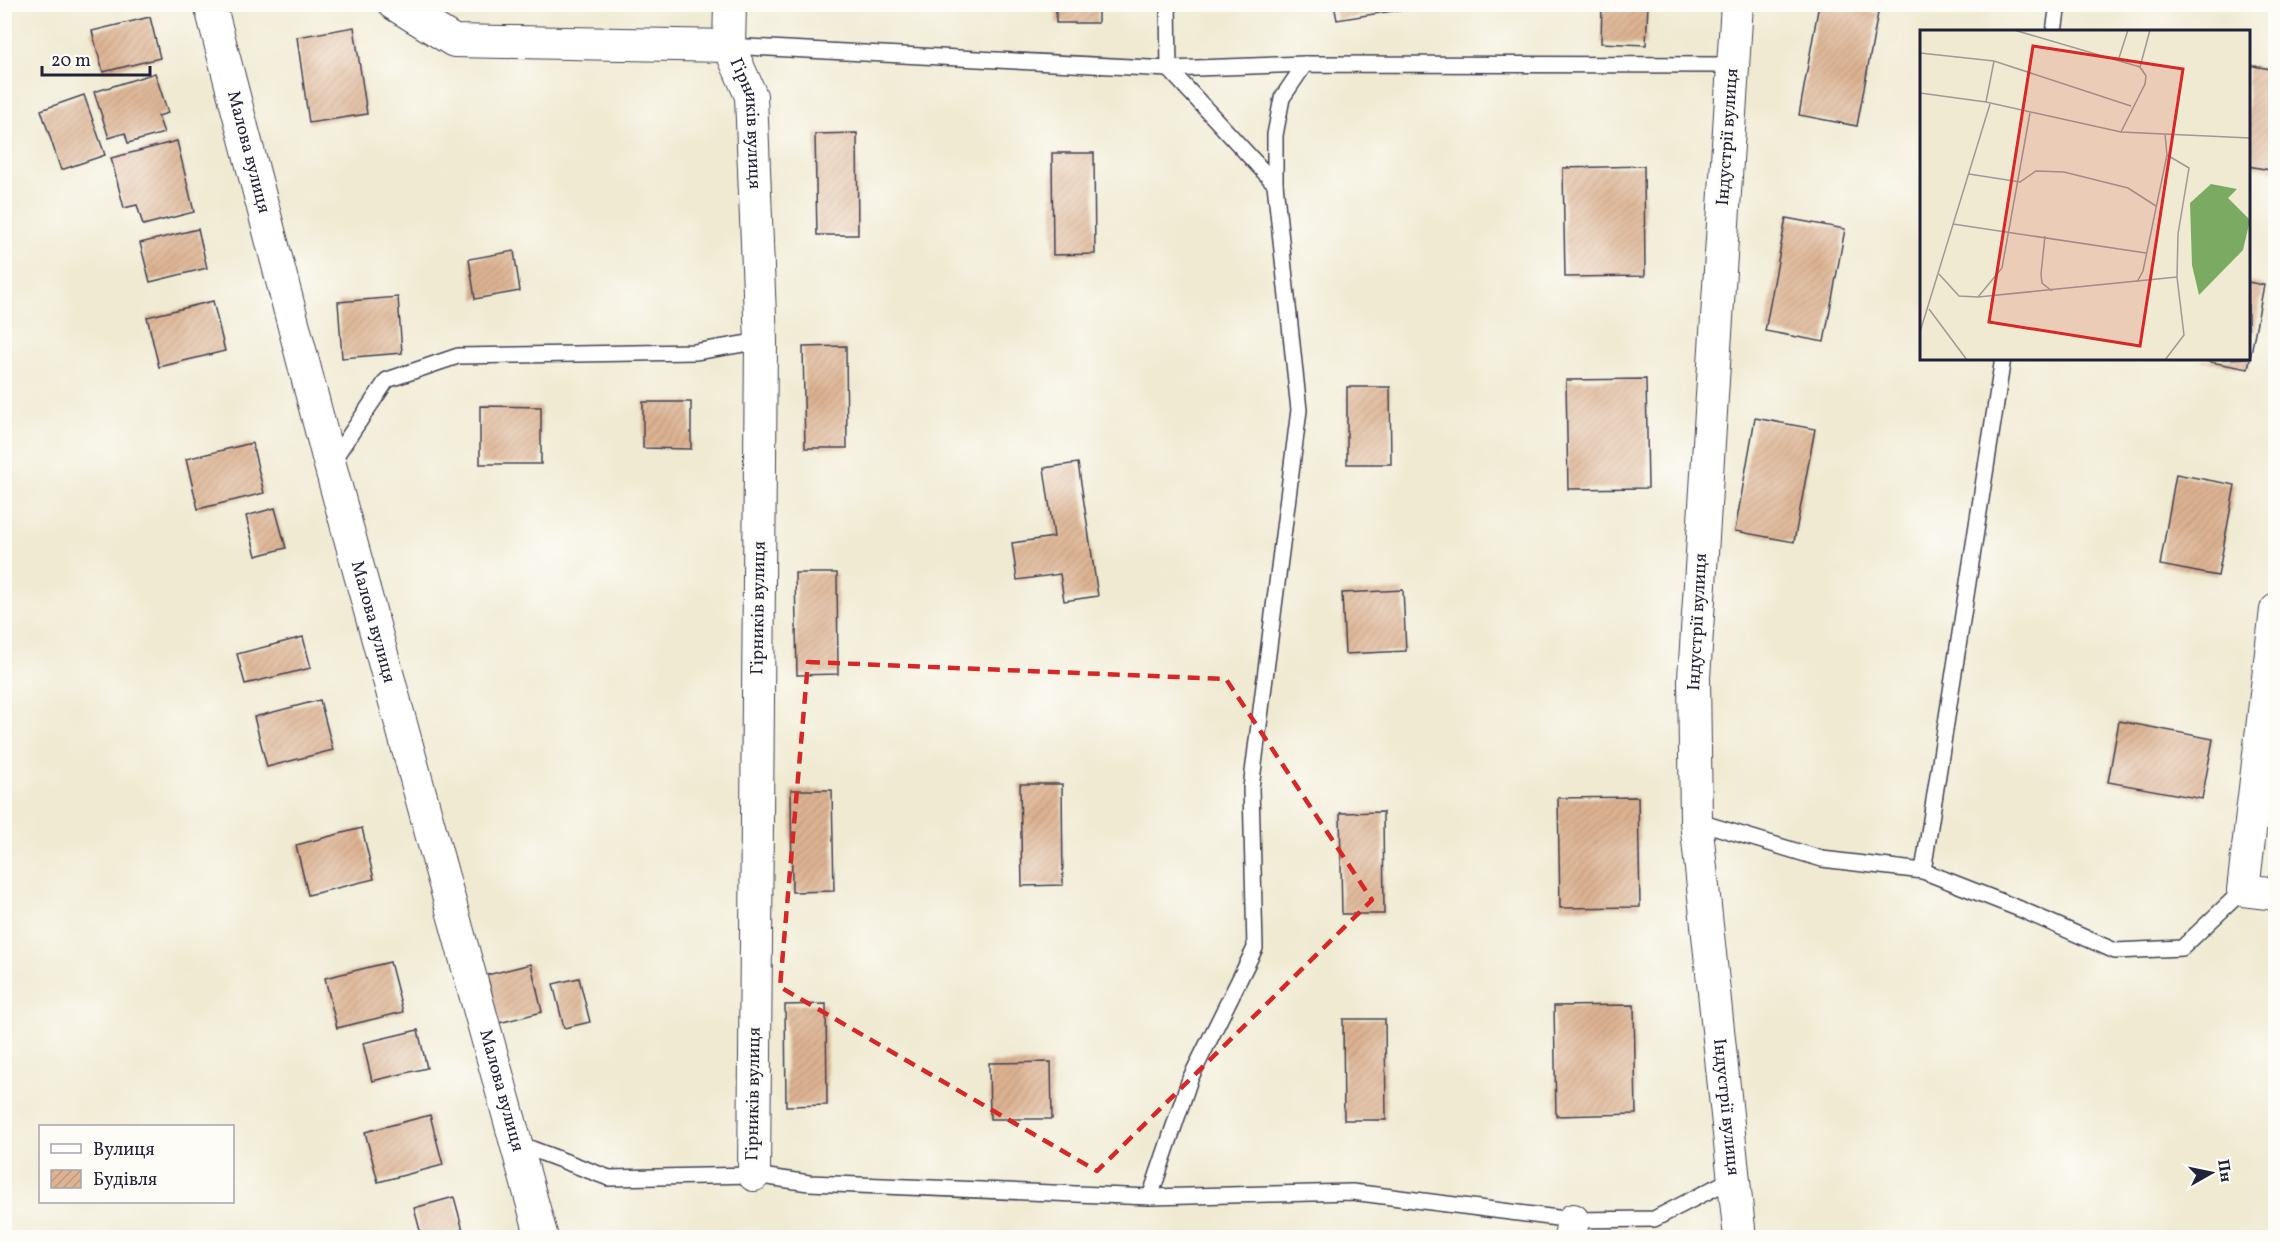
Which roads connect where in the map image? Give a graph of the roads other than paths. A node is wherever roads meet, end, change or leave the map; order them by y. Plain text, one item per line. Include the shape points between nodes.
1 (210, 4) edge
2 (394, 4) edge
3 (730, 4) edge
4 (1168, 4) edge
5 (1737, 4) edge
6 (2058, 4) edge
7 (2054, 30) edge
8 (729, 46) junction
9 (1305, 64) junction
10 (1732, 65) junction
11 (1169, 69) junction
12 (1275, 184) junction
13 (761, 341) junction
14 (2003, 360) edge
15 (330, 465) junction
16 (2276, 609) edge
17 (2269, 710) edge
18 (1696, 821) junction
19 (1923, 871) junction
20 (2243, 890) junction
21 (2276, 894) edge
22 (516, 1143) junction
23 (754, 1175) junction
24 (1734, 1178) junction
25 (1150, 1197) junction
26 (1572, 1229) edge
27 (542, 1238) edge
28 (1740, 1238) edge

1 - 15 street, Малова вулиця
2 - 8 street, Гірників вулиця via 454,41
3 - 8 street, Гірників вулиця
4 - 11 lane
5 - 10 street, Індустрії вулиця
6 - 7 lane
8 - 11 lane
8 - 13 street, Гірників вулиця via 751,96
9 - 10 lane
9 - 11 lane
9 - 12 lane via 1282,98 1275,135
10 - 18 street, Індустрії вулиця via 1694,678
11 - 12 lane
12 - 25 lane via 1299,410 1251,788 1255,948 1190,1079
13 - 15 lane via 695,352 458,356 387,380
13 - 23 street, Гірників вулиця
14 - 19 lane
15 - 22 street, Малова вулиця
16 - 17 street
17 - 20 street
18 - 19 lane via 1822,859
18 - 24 street, Індустрії вулиця
19 - 20 lane via 2115,951 2182,948
20 - 21 street
22 - 23 lane via 609,1178
22 - 27 street, Малова вулиця
23 - 25 lane via 809,1183
24 - 26 lane via 1654,1219
24 - 28 street, Індустрії вулиця
25 - 26 lane via 1352,1192

